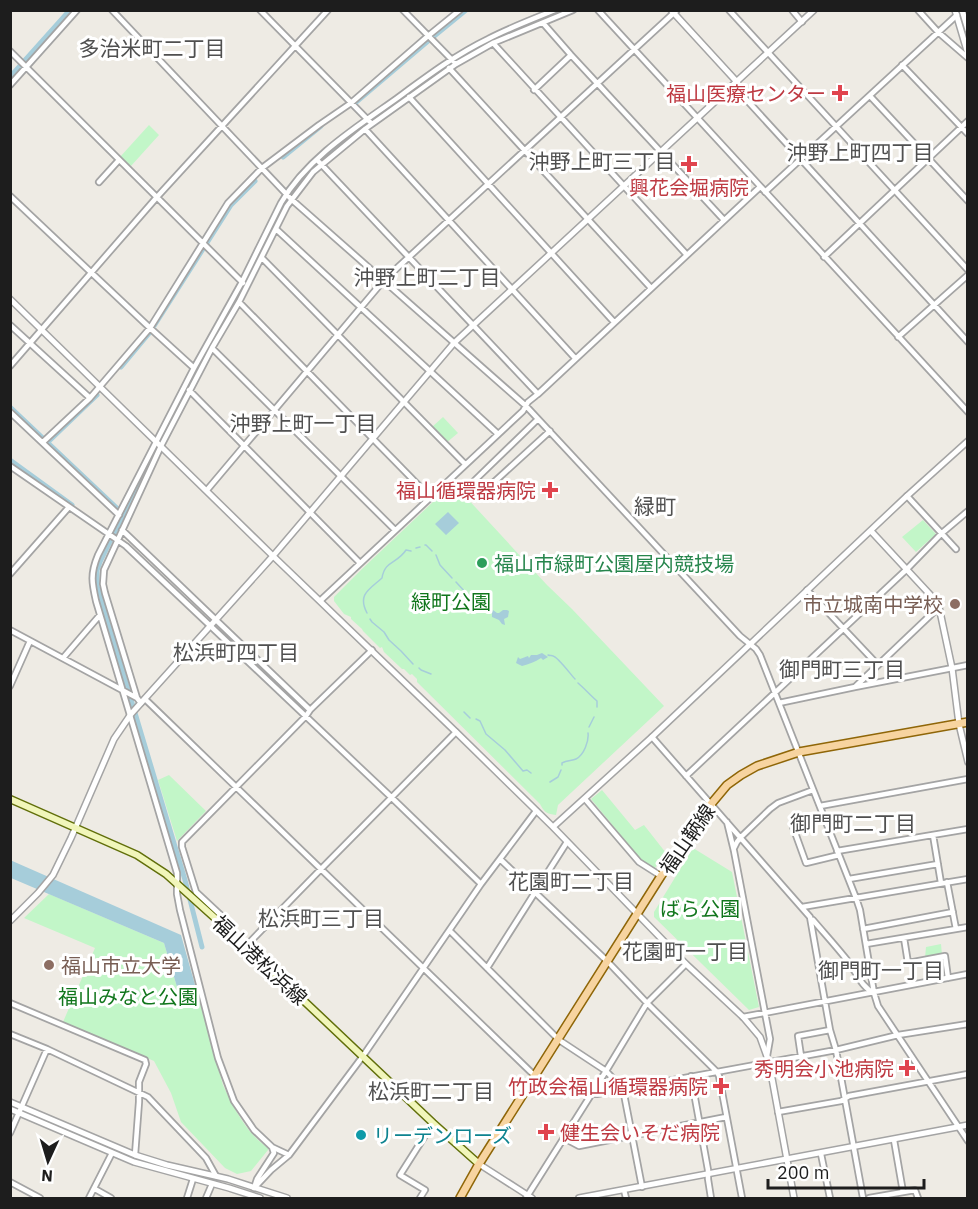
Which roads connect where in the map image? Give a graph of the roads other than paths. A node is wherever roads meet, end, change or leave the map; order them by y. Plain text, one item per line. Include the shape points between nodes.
1 (77, 10) edge
2 (112, 10) edge
3 (260, 10) edge
4 (328, 10) edge
5 (403, 10) edge
6 (460, 10) edge
7 (555, 10) edge
8 (573, 10) edge
9 (598, 10) edge
10 (729, 10) edge
11 (792, 10) edge
12 (814, 10) edge
13 (918, 10) edge
14 (962, 10) edge
15 (674, 12) edge
16 (956, 13) edge
17 (546, 16) edge
18 (543, 22) junction
19 (802, 22) junction
20 (968, 30) edge
21 (938, 32) junction
22 (428, 36) junction
23 (493, 43) junction
24 (295, 46) junction
25 (635, 50) junction
26 (10, 51) edge
27 (768, 52) junction
28 (571, 55) junction
29 (968, 56) edge
30 (454, 62) junction
31 (902, 64) junction
32 (24, 65) junction
33 (449, 68) junction
34 (599, 83) junction
35 (735, 84) junction
36 (10, 85) edge
37 (534, 90) junction
38 (870, 96) junction
39 (409, 97) junction
40 (351, 103) junction
41 (561, 117) junction
42 (698, 119) junction
43 (968, 121) edge
44 (369, 122) junction
45 (221, 126) junction
46 (836, 126) junction
47 (960, 128) junction
48 (365, 129) junction
49 (968, 134) edge
50 (525, 151) junction
51 (661, 151) junction
52 (928, 158) junction
53 (800, 159) junction
54 (119, 160) junction
55 (318, 162) junction
56 (262, 168) junction
57 (99, 182) dead end
58 (488, 185) junction
59 (624, 186) junction
60 (760, 187) junction
61 (894, 190) junction
62 (765, 192) junction
63 (10, 196) edge
64 (289, 196) junction
65 (157, 197) junction
66 (968, 201) edge
67 (588, 219) junction
68 (449, 220) junction
69 (724, 220) junction
70 (859, 224) junction
71 (276, 229) junction
72 (203, 243) junction
73 (551, 253) junction
74 (687, 255) junction
75 (825, 257) junction
76 (262, 258) junction
77 (408, 258) junction
78 (968, 270) edge
79 (91, 272) junction
80 (968, 275) edge
81 (384, 280) junction
82 (244, 285) junction
83 (651, 288) junction
84 (511, 289) junction
85 (10, 299) edge
86 (239, 302) junction
87 (934, 305) junction
88 (361, 308) junction
89 (614, 322) junction
90 (472, 324) junction
91 (10, 325) edge
92 (150, 328) junction
93 (42, 329) junction
94 (338, 336) junction
95 (898, 337) junction
96 (454, 342) junction
97 (968, 342) edge
98 (30, 343) junction
99 (212, 348) junction
100 (575, 358) junction
101 (10, 366) edge
102 (194, 368) junction
103 (429, 371) junction
104 (307, 372) junction
105 (100, 386) junction
106 (188, 388) junction
107 (538, 394) junction
108 (90, 398) junction
109 (404, 402) junction
110 (526, 406) junction
111 (275, 410) junction
112 (968, 412) edge
113 (12, 416) edge
114 (538, 419) junction
115 (550, 431) junction
116 (498, 434) junction
117 (374, 439) junction
118 (45, 441) junction
119 (156, 441) junction
120 (968, 441) edge
121 (161, 446) junction
122 (244, 446) junction
123 (465, 464) junction
124 (10, 466) edge
125 (341, 475) junction
126 (207, 490) junction
127 (907, 496) junction
128 (430, 497) junction
129 (69, 507) junction
130 (968, 511) edge
131 (310, 513) junction
132 (119, 514) junction
133 (122, 530) junction
134 (395, 530) junction
135 (871, 531) junction
136 (942, 533) junction
137 (109, 535) junction
138 (117, 539) junction
139 (956, 549) dead end
140 (273, 556) junction
141 (360, 564) junction
142 (907, 569) junction
143 (10, 574) edge
144 (807, 590) junction
145 (321, 600) junction
146 (939, 607) junction
147 (100, 615) junction
148 (217, 619) junction
149 (211, 626) junction
150 (843, 629) junction
151 (10, 630) edge
152 (30, 641) junction
153 (750, 644) junction
154 (372, 650) junction
155 (63, 658) junction
156 (877, 664) junction
157 (968, 665) edge
158 (952, 668) junction
159 (10, 686) edge
160 (855, 687) junction
161 (123, 691) junction
162 (774, 692) junction
163 (141, 700) junction
164 (779, 703) junction
165 (310, 710) junction
166 (131, 714) junction
167 (306, 716) junction
168 (963, 723) edge
169 (456, 732) junction
170 (652, 737) junction
171 (799, 752) junction
172 (968, 762) edge
173 (686, 776) junction
174 (968, 779) edge
175 (236, 786) junction
176 (813, 790) junction
177 (391, 797) junction
178 (10, 799) edge
179 (585, 799) junction
180 (711, 803) junction
181 (820, 806) junction
182 (536, 811) junction
183 (823, 815) junction
184 (726, 820) junction
185 (75, 827) junction
186 (553, 827) junction
187 (968, 829) edge
188 (933, 835) junction
189 (741, 837) junction
190 (567, 842) junction
191 (734, 851) junction
192 (838, 853) junction
193 (500, 859) junction
194 (938, 864) junction
195 (321, 869) junction
196 (661, 876) junction
197 (849, 879) junction
198 (968, 879) edge
199 (947, 882) junction
200 (941, 883) junction
201 (176, 884) junction
202 (481, 884) junction
203 (536, 893) junction
204 (856, 898) junction
205 (802, 907) junction
206 (953, 912) junction
207 (638, 914) junction
208 (810, 916) junction
209 (10, 921) edge
210 (968, 927) edge
211 (226, 928) junction
212 (863, 929) junction
213 (956, 929) junction
214 (450, 931) junction
215 (904, 938) junction
216 (866, 944) junction
217 (246, 946) junction
218 (608, 962) junction
219 (686, 964) junction
220 (424, 968) junction
221 (487, 968) junction
222 (968, 974) edge
223 (948, 978) junction
224 (874, 993) junction
225 (825, 1000) junction
226 (10, 1003) edge
227 (647, 1003) junction
228 (765, 1013) junction
229 (743, 1017) junction
230 (968, 1024) edge
231 (830, 1030) junction
232 (10, 1034) edge
233 (898, 1035) junction
234 (559, 1040) junction
235 (47, 1049) junction
236 (836, 1050) junction
237 (363, 1056) junction
238 (801, 1056) junction
239 (768, 1059) junction
240 (606, 1071) junction
241 (717, 1072) junction
242 (968, 1074) edge
243 (535, 1076) junction
244 (691, 1076) junction
245 (928, 1081) junction
246 (623, 1089) junction
247 (139, 1092) junction
248 (592, 1093) junction
249 (845, 1098) junction
250 (10, 1102) edge
251 (10, 1109) edge
252 (20, 1110) junction
253 (778, 1112) junction
254 (726, 1117) junction
255 (699, 1121) junction
256 (433, 1123) junction
257 (968, 1125) edge
258 (958, 1127) junction
259 (10, 1133) edge
260 (633, 1136) junction
261 (564, 1138) junction
262 (894, 1140) junction
263 (968, 1141) edge
264 (272, 1147) junction
265 (853, 1147) junction
266 (112, 1153) junction
267 (821, 1154) junction
268 (135, 1155) junction
269 (289, 1155) junction
270 (787, 1160) junction
271 (479, 1164) junction
272 (736, 1169) junction
273 (708, 1175) junction
274 (216, 1176) junction
275 (193, 1179) junction
276 (10, 1182) edge
277 (212, 1184) junction
278 (642, 1187) junction
279 (254, 1188) junction
280 (94, 1189) junction
281 (624, 1190) junction
282 (903, 1192) junction
283 (247, 1197) edge
284 (40, 1198) edge
285 (89, 1198) edge
286 (111, 1198) edge
287 (187, 1198) edge
288 (207, 1198) edge
289 (260, 1198) edge
290 (287, 1198) edge
291 (420, 1198) edge
292 (460, 1198) edge
293 (529, 1198) edge
294 (579, 1198) edge
295 (626, 1198) edge
296 (711, 1198) edge
297 (742, 1198) edge
298 (794, 1198) edge
299 (830, 1198) edge
300 (863, 1198) edge
301 (869, 1198) edge
302 (918, 1198) edge

1 - 32 street
2 - 45 street
3 - 24 street
4 - 24 street
5 - 22 street
6 - 22 street
7 - 17 street
8 - 17 street
9 - 25 street
10 - 27 street
11 - 19 street
12 - 19 street
13 - 21 street
14 - 20 street
15 - 25 street
15 - 35 street
16 - 21 street
16 - 29 street
17 - 18 street
17 - 30 street via 489,38
18 - 23 street
18 - 28 street
19 - 27 street
21 - 29 street
21 - 31 street
22 - 30 street
22 - 40 street
23 - 30 street
23 - 37 street
24 - 40 street
24 - 45 street
25 - 34 street
25 - 42 street
26 - 32 street
27 - 35 street
27 - 46 street
28 - 34 street
28 - 37 street
30 - 33 street
30 - 44 street
31 - 38 street
31 - 47 street
32 - 36 street
32 - 54 street
33 - 39 street
33 - 50 street
34 - 41 street
34 - 51 street
35 - 42 street
35 - 53 street
37 - 41 street
38 - 46 street
38 - 52 street
39 - 44 street
39 - 58 street
40 - 44 street
40 - 56 street
41 - 50 street
41 - 59 street
42 - 51 street
42 - 60 street
43 - 47 street
44 - 48 street
44 - 55 street
45 - 56 street
45 - 65 street
46 - 53 street
46 - 61 street
47 - 49 street
47 - 52 street
48 - 55 street
48 - 68 street
50 - 58 street
50 - 67 street
51 - 59 street
51 - 69 street
52 - 61 street
52 - 66 street
53 - 62 street
53 - 70 street
54 - 57 street
54 - 65 street
55 - 64 street
55 - 77 street
56 - 64 street
56 - 72 street via 228,203
58 - 68 street
58 - 73 street
59 - 67 street
59 - 74 street
60 - 62 street
60 - 69 street
61 - 70 street
61 - 78 street
62 - 75 street
63 - 79 street
64 - 71 street
64 - 81 street
64 - 82 street
65 - 72 street
65 - 79 street
67 - 73 street
67 - 83 street
68 - 77 street
68 - 84 street
69 - 74 street
70 - 75 street
70 - 87 street
71 - 76 street
71 - 88 street
72 - 82 street
72 - 92 street
73 - 84 street
73 - 89 street
74 - 83 street
75 - 95 street
76 - 82 street
76 - 94 street
77 - 81 street
77 - 90 street
79 - 92 street
79 - 93 street
80 - 87 street
81 - 88 street
81 - 96 street
82 - 86 street
82 - 102 street
83 - 89 street
84 - 90 street
84 - 100 street
85 - 93 street
86 - 99 street
86 - 104 street
87 - 95 street
87 - 97 street
88 - 94 street
88 - 103 street
89 - 100 street
90 - 96 street
90 - 107 street
91 - 98 street
92 - 102 street
92 - 105 street
93 - 98 street
93 - 105 street
94 - 104 street
94 - 109 street
95 - 112 street
96 - 103 street
96 - 110 street
98 - 101 street
98 - 108 street
99 - 106 street
99 - 111 street
100 - 107 street
102 - 106 street
103 - 109 street
103 - 116 street
104 - 111 street
104 - 117 street
105 - 108 street
105 - 119 street
106 - 119 street
106 - 121 street
106 - 122 street
107 - 110 street
108 - 118 street
109 - 117 street
109 - 123 street
110 - 114 street
110 - 116 street
111 - 122 street
111 - 125 street
113 - 118 street
114 - 115 street
114 - 115 street via 471,483 481,494
115 - 153 street
116 - 123 street
117 - 125 street
117 - 128 street
118 - 132 street
119 - 121 street
119 - 132 street
120 - 127 street
121 - 126 street
121 - 133 street
122 - 126 street
122 - 131 street
123 - 128 street
124 - 129 street
125 - 131 street
125 - 134 street
126 - 140 street
127 - 135 street
127 - 136 street
128 - 134 street
129 - 137 street
129 - 143 street
130 - 136 street
131 - 140 street
131 - 141 street
132 - 137 street
133 - 138 street
133 - 148 street
134 - 141 street
135 - 142 street
135 - 144 street
136 - 139 street
136 - 142 street
137 - 138 street
137 - 147 street via 94,562 92,575
138 - 149 street
138 - 163 street via 104,570 103,584
140 - 145 street
140 - 148 street
141 - 145 street
142 - 146 street
142 - 150 street
144 - 150 street
144 - 153 street
145 - 154 street
146 - 156 street
146 - 158 street
147 - 155 street
147 - 161 street
148 - 149 street
148 - 165 street
149 - 163 street
149 - 167 street
150 - 156 street
150 - 162 street
151 - 152 street
152 - 155 street
152 - 159 street
153 - 162 street via 760,655
153 - 170 street
154 - 165 street
154 - 169 street
155 - 161 street
156 - 160 street
157 - 158 street
158 - 160 street
158 - 168 street
160 - 164 street
161 - 163 street
161 - 166 street
162 - 164 street
162 - 173 street
163 - 166 street
163 - 175 street
164 - 171 street
165 - 167 street
166 - 185 street via 114,739
166 - 201 street via 177,873
167 - 175 street
167 - 177 street
168 - 171 main road, 福山鞆線
168 - 172 street
169 - 177 street
169 - 182 street
170 - 173 street
170 - 179 street
171 - 176 street
171 - 180 main road, 福山鞆線 via 763,763 741,775
173 - 180 street
174 - 181 street
175 - 195 street
175 - 211 street via 182,842 196,892 226,920
176 - 181 street
176 - 189 street via 778,803
177 - 195 street
177 - 202 street
178 - 185 main road, 福山港松浜線
179 - 186 street
179 - 196 street via 639,862
180 - 184 street
180 - 196 main road, 福山鞆線
181 - 183 street
182 - 186 street
182 - 193 street
183 - 192 street
183 - 192 street via 793,827 806,863
184 - 189 street
184 - 191 street
185 - 201 main road, 福山港松浜線 via 137,855
185 - 209 street via 53,875
186 - 190 street
187 - 188 street
188 - 192 street
188 - 194 street
189 - 191 street
189 - 205 street
190 - 203 street
190 - 207 street
191 - 228 street
192 - 197 street
193 - 202 street
193 - 203 street
194 - 197 street
194 - 200 street
195 - 217 street
195 - 220 street
196 - 207 main road, 福山鞆線
197 - 204 street
198 - 199 street
199 - 200 street
199 - 206 street
200 - 204 street
201 - 211 main road, 福山港松浜線
201 - 264 street via 218,1058 234,1101 254,1130
202 - 214 street
203 - 218 street
203 - 221 street
204 - 205 street
204 - 212 street
205 - 208 street
206 - 212 street
206 - 213 street
207 - 218 main road, 福山鞆線
207 - 219 street
208 - 224 street via 864,986
208 - 225 street
210 - 213 street
211 - 217 main road, 福山港松浜線
212 - 216 street
213 - 215 street
214 - 220 street
214 - 221 street
215 - 216 street
215 - 223 street via 908,963 945,956
216 - 224 street
217 - 237 main road, 福山港松浜線
218 - 227 street
218 - 234 main road, 福山鞆線
219 - 227 street
219 - 229 street
220 - 237 street
220 - 243 street
221 - 234 street
222 - 223 street
223 - 224 street
224 - 225 street
224 - 233 street
225 - 228 street
225 - 231 street
226 - 247 street via 145,1060
227 - 240 street
227 - 241 street
228 - 229 street
228 - 239 street via 770,1039
229 - 239 street via 760,1036
230 - 233 street
231 - 236 street
231 - 238 street via 798,1036
232 - 235 street
233 - 236 street
233 - 245 street
234 - 240 street
234 - 243 main road, 福山鞆線
235 - 247 street
235 - 252 street
236 - 238 street
236 - 249 street
237 - 256 main road, 福山港松浜線
237 - 269 street
238 - 239 street
239 - 241 street
239 - 253 street
240 - 246 street
240 - 248 street
241 - 244 street
241 - 254 street
242 - 245 street
243 - 271 main road, 福山鞆線
244 - 246 street
244 - 255 street
245 - 249 street
245 - 258 street
246 - 248 street
246 - 260 street
247 - 268 street
247 - 274 street via 206,1158
248 - 261 street
249 - 253 street
249 - 265 street
250 - 252 street
251 - 252 street
252 - 259 street
252 - 266 street
252 - 268 street
253 - 270 street
254 - 255 street
254 - 272 street
255 - 260 street
255 - 273 street
256 - 271 main road, 福山港松浜線
256 - 291 street via 400,1175 425,1190
257 - 258 street
258 - 262 street
258 - 263 street
260 - 261 street via 579,1146
260 - 278 street
261 - 293 street
262 - 265 street
262 - 282 street
264 - 269 street
264 - 279 street via 274,1153
265 - 267 street
265 - 300 street
266 - 275 street
266 - 280 street
267 - 270 street
267 - 299 street
268 - 274 street
269 - 279 street
270 - 272 street
270 - 298 street
271 - 292 main road, 福山鞆線
271 - 293 street
272 - 273 street
272 - 297 street
273 - 278 street
273 - 296 street
274 - 279 street
275 - 277 street
275 - 287 street
276 - 284 street
277 - 283 street
277 - 288 street
278 - 281 street
279 - 283 street
279 - 290 street
280 - 285 street
280 - 286 street
281 - 294 street
281 - 295 street
282 - 301 street
282 - 302 street via 915,1190
283 - 289 street

